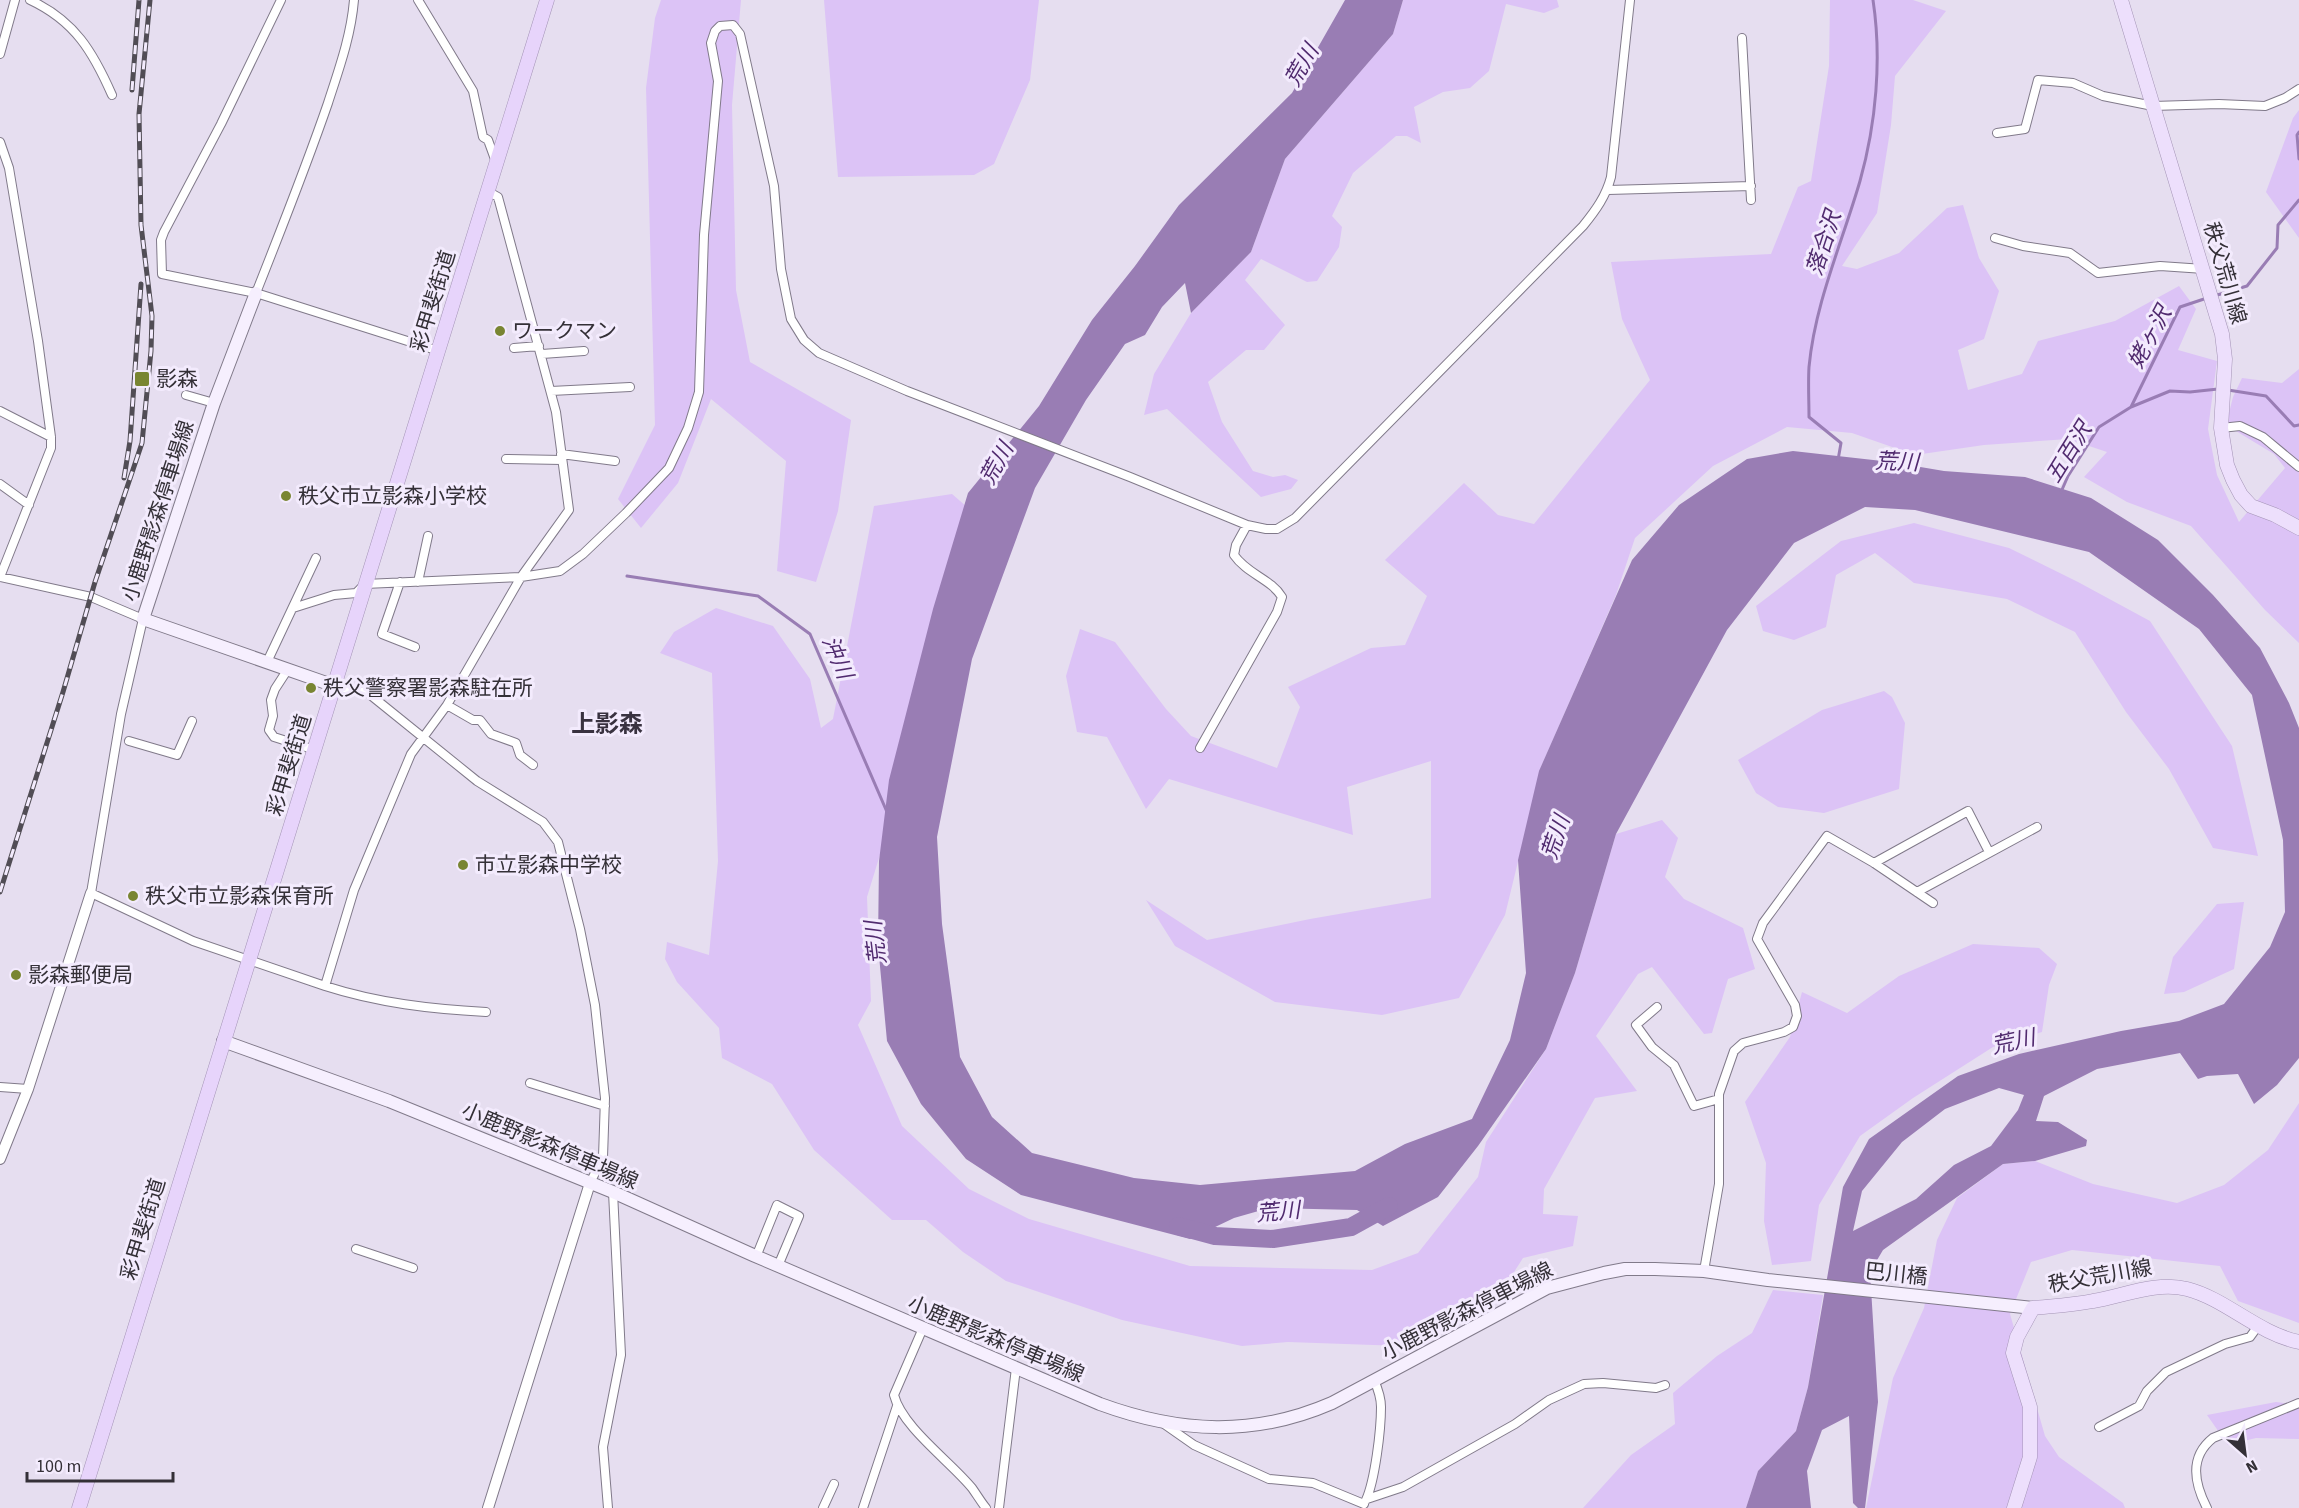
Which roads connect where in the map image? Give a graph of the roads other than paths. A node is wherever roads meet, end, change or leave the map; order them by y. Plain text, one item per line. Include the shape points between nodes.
1 (15, 0) edge
2 (30, 0) edge
3 (282, 0) edge
4 (354, 0) edge
5 (418, 0) edge
6 (547, 0) edge
7 (1630, 0) edge
8 (2121, 0) edge
9 (1742, 38) dead end
10 (0, 54) edge
11 (2299, 89) edge
12 (112, 95) dead end
13 (2153, 106) junction
14 (1997, 133) dead end
15 (0, 142) edge
16 (497, 164) junction
17 (1751, 186) junction
18 (1608, 190) junction
19 (489, 192) junction
20 (1751, 200) dead end
21 (1995, 238) dead end
22 (2204, 269) junction
23 (256, 293) junction
24 (514, 348) dead end
25 (540, 350) junction
26 (440, 351) junction
27 (584, 351) dead end
28 (630, 387) dead end
29 (551, 391) junction
30 (186, 395) dead end
31 (213, 403) junction
32 (0, 411) edge
33 (2221, 428) junction
34 (51, 437) junction
35 (562, 457) junction
36 (506, 459) dead end
37 (615, 461) dead end
38 (2299, 467) edge
39 (0, 484) edge
40 (29, 505) junction
41 (1247, 525) junction
42 (2299, 528) edge
43 (428, 536) dead end
44 (316, 558) dead end
45 (0, 577) edge
46 (521, 577) junction
47 (400, 582) junction
48 (418, 582) junction
49 (365, 584) junction
50 (293, 608) junction
51 (143, 619) junction
52 (415, 647) dead end
53 (267, 662) junction
54 (288, 669) junction
55 (335, 686) junction
56 (447, 705) junction
57 (192, 721) dead end
58 (423, 737) junction
59 (129, 741) dead end
60 (1200, 748) dead end
61 (315, 750) junction
62 (533, 765) dead end
63 (2037, 827) dead end
64 (1989, 852) junction
65 (1874, 863) junction
66 (1917, 892) junction
67 (91, 893) junction
68 (1933, 903) dead end
69 (250, 960) junction
70 (325, 986) junction
71 (1657, 1007) dead end
72 (486, 1012) dead end
73 (224, 1041) junction
74 (530, 1083) dead end
75 (0, 1087) edge
76 (28, 1089) junction
77 (1719, 1099) junction
78 (605, 1106) junction
79 (0, 1159) edge
80 (590, 1183) junction
81 (613, 1192) junction
82 (356, 1249) dead end
83 (756, 1257) junction
84 (778, 1266) junction
85 (413, 1268) dead end
86 (1704, 1271) junction
87 (1768, 1280) joint
88 (2026, 1307) junction
89 (2258, 1326) junction
90 (923, 1328) junction
91 (2299, 1342) edge
92 (1016, 1368) junction
93 (1374, 1380) junction
94 (1665, 1385) dead end
95 (2299, 1403) edge
96 (897, 1406) junction
97 (1164, 1424) junction
98 (2099, 1426) dead end
99 (834, 1484) dead end
100 (1364, 1504) edge
101 (79, 1508) edge
102 (488, 1508) edge
103 (608, 1508) edge
104 (823, 1508) edge
105 (863, 1508) edge
106 (986, 1508) edge
107 (999, 1508) edge
108 (2014, 1508) edge
109 (2207, 1508) edge

1 - 10 street
2 - 12 street via 69,24 97,61
3 - 23 street via 161,240 162,274
4 - 23 street via 345,49 309,160
5 - 16 street via 473,91 483,137
6 - 16 highway, 彩甲斐街道
7 - 18 street
8 - 13 main road, 秩父荒川線
9 - 17 street
11 - 13 street via 2265,106
13 - 14 street via 2103,96 2073,83 2038,80 2025,129
13 - 22 main road, 秩父荒川線
15 - 34 street via 9,168
16 - 19 highway, 彩甲斐街道
17 - 18 street
17 - 20 street
18 - 41 street via 1583,226 1295,518 1277,529
19 - 25 street via 498,197
19 - 26 highway, 彩甲斐街道
21 - 22 street via 2070,253 2098,273 2160,266
22 - 33 main road, 秩父荒川線 via 2225,359
23 - 26 street
23 - 31 main road, 小鹿野影森停車場線
24 - 25 street
25 - 27 street
25 - 29 street
26 - 49 highway, 彩甲斐街道
28 - 29 street
29 - 35 street
30 - 31 street
31 - 51 main road, 小鹿野影森停車場線
32 - 34 street
33 - 38 street via 2240,426 2263,437
33 - 42 main road, 秩父荒川線 via 2228,465 2241,495 2251,506
34 - 40 street via 51,448
35 - 36 street
35 - 37 street
35 - 46 street via 569,510
39 - 40 street
40 - 45 street
41 - 46 street via 907,391 819,352 804,340 791,319 781,269 774,186 740,34 733,25 720,26 711,43 718,81 704,235 702,355 699,392 688,428 669,468 583,554 560,571
41 - 60 street via 1234,555 1242,566 1277,589 1282,597
43 - 48 street
44 - 50 street
45 - 51 street via 91,597
46 - 48 street
46 - 56 street
47 - 48 street
47 - 49 street
47 - 52 street via 382,634
49 - 50 street via 356,593 334,595
49 - 55 highway, 彩甲斐街道
50 - 53 street
51 - 53 main road, 小鹿野影森停車場線
51 - 67 street via 121,714
53 - 54 main road, 小鹿野影森停車場線
54 - 55 main road, 小鹿野影森停車場線
54 - 61 street via 271,700 273,716 269,729 274,737
55 - 58 street via 368,693
55 - 61 highway, 彩甲斐街道
56 - 58 street
56 - 62 street via 480,720 491,734 516,743 520,755
57 - 59 street via 177,754
58 - 70 street via 411,754 354,890
58 - 78 street via 477,781 543,822 558,842 595,1005
61 - 69 highway, 彩甲斐街道
63 - 64 street
64 - 65 street via 1968,811
64 - 66 street
65 - 66 street
65 - 77 street via 1827,836 1763,923 1757,939 1791,997 1797,1016 1793,1027 1784,1032 1743,1043 1734,1051
66 - 68 street
67 - 69 street via 184,937
67 - 76 street
69 - 70 street
69 - 73 highway, 彩甲斐街道
70 - 72 street via 378,1001
71 - 77 street via 1636,1025 1641,1033 1674,1065 1694,1106
73 - 80 main road, 小鹿野影森停車場線 via 389,1101
73 - 101 highway, 彩甲斐街道
74 - 78 street
75 - 76 street
76 - 79 street
77 - 86 street via 1719,1184
78 - 80 street via 603,1157
80 - 81 main road, 小鹿野影森停車場線
80 - 102 street
81 - 83 main road, 小鹿野影森停車場線
81 - 103 street via 621,1355 603,1448
82 - 85 street
83 - 84 main road, 小鹿野影森停車場線
83 - 84 street via 777,1205 798,1216
84 - 90 main road, 小鹿野影森停車場線
86 - 87 main road, 小鹿野影森停車場線
86 - 93 main road, 小鹿野影森停車場線 via 1625,1269 1547,1288
87 - 88 main road, 巴川橋
88 - 89 main road, 秩父荒川線 via 2090,1302 2167,1286 2202,1294
88 - 108 main road, 秩父荒川線 via 2013,1353 2030,1407 2030,1457
89 - 91 main road, 秩父荒川線 via 2279,1338
89 - 98 street via 2250,1337 2225,1344 2166,1372 2147,1391 2139,1406
90 - 92 main road, 小鹿野影森停車場線
90 - 96 street via 894,1395
92 - 97 main road, 小鹿野影森停車場線 via 1100,1404
92 - 107 street
93 - 97 main road, 小鹿野影森停車場線 via 1305,1415 1274,1422 1235,1428
93 - 100 street via 1381,1407 1373,1479
94 - 100 street via 1656,1388 1584,1384 1549,1400 1515,1424 1403,1487
95 - 109 street via 2204,1445 2194,1473
96 - 105 street
96 - 106 street
97 - 100 street via 1194,1445 1269,1479 1313,1483
99 - 104 street

